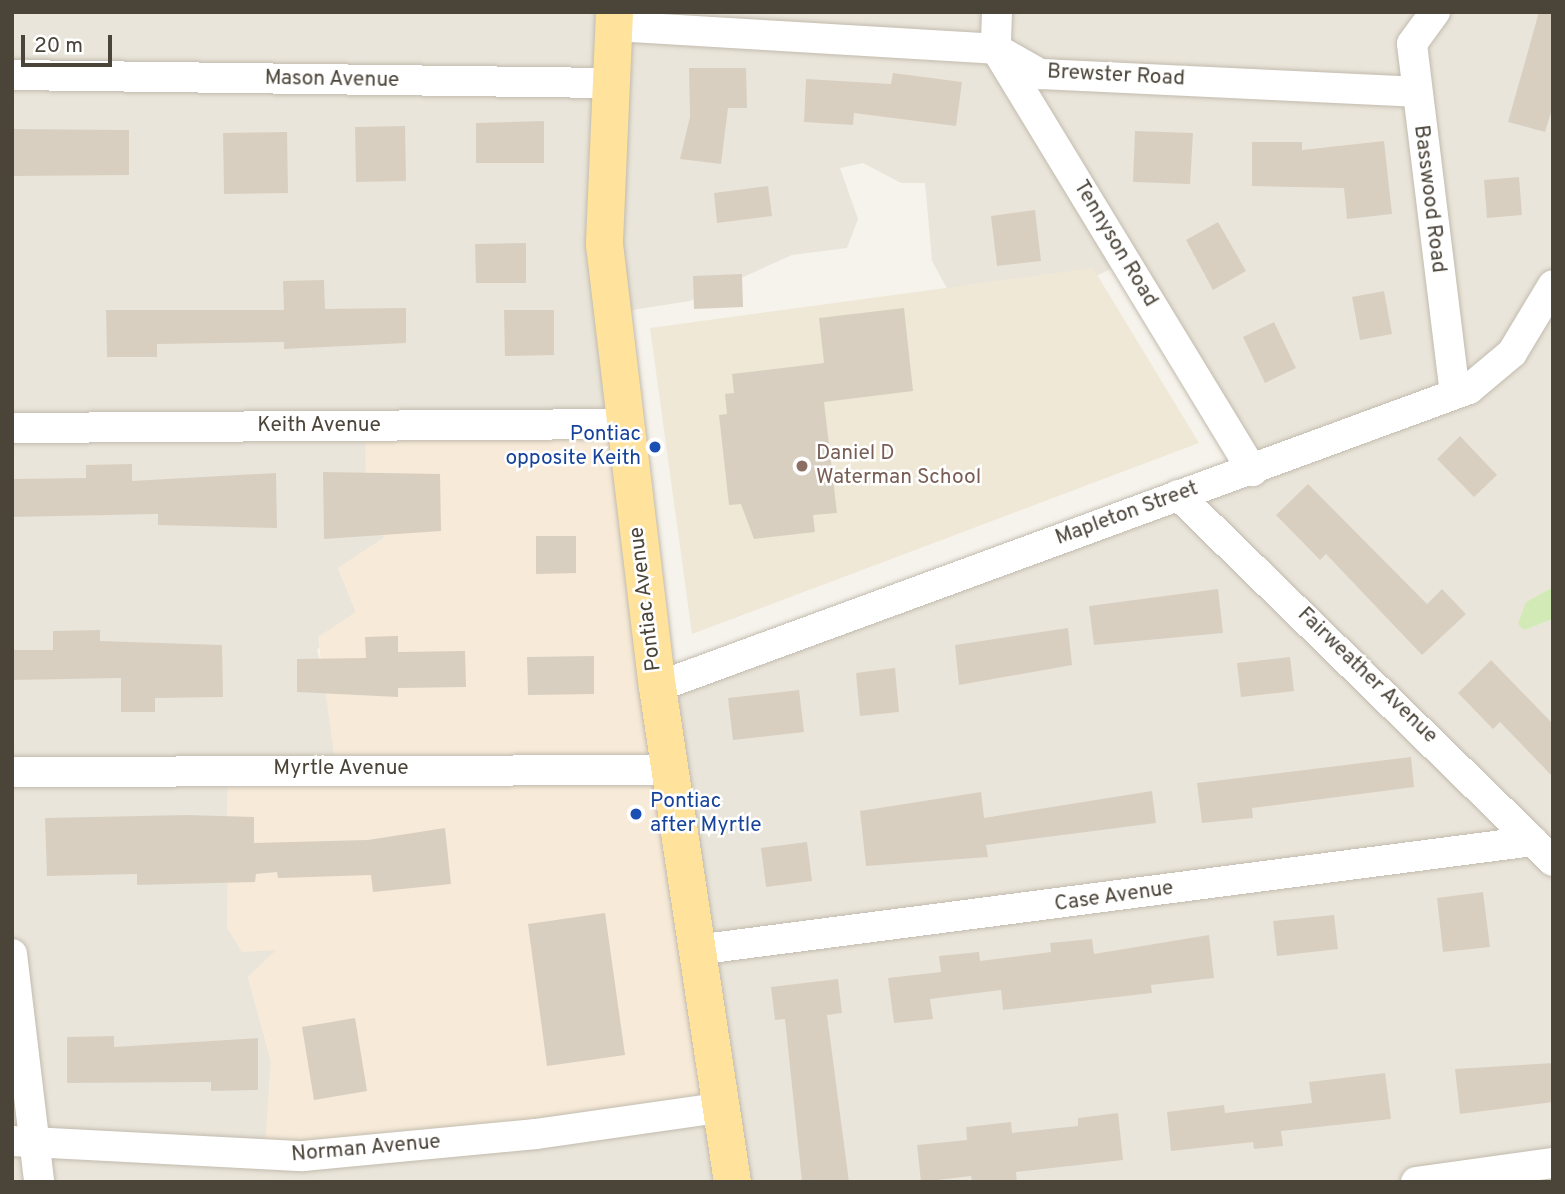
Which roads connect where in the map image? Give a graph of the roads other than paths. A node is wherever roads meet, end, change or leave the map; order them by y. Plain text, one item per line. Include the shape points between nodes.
1 (997, 12) edge
2 (1434, 12) edge
3 (614, 19) edge
4 (996, 49) junction
5 (12, 75) edge
6 (609, 83) junction
7 (1416, 92) junction
8 (1553, 285) edge
9 (1455, 393) junction
10 (625, 424) junction
11 (12, 428) edge
12 (1253, 471) junction
13 (1178, 495) junction
14 (657, 687) junction
15 (669, 770) junction
16 (12, 772) edge
17 (1543, 851) edge
18 (696, 950) junction
19 (12, 954) edge
20 (718, 1108) junction
21 (23, 1143) edge
22 (1553, 1163) edge
23 (1481, 1177) edge
24 (39, 1182) edge
25 (732, 1182) edge
26 (1416, 1182) edge

1 - 4 street
2 - 7 street, Basswood Road via 1412,44
3 - 4 street, Brewster Road
3 - 6 main road, Pontiac Avenue
4 - 7 street, Brewster Road via 1040,74
4 - 12 street, Tennyson Road
5 - 6 street, Mason Avenue
6 - 10 main road, Pontiac Avenue via 604,244
7 - 9 street, Basswood Road
8 - 9 street, Mapleton Street via 1512,353 1493,373
9 - 12 street, Mapleton Street
10 - 11 street, Keith Avenue
10 - 14 main road, Pontiac Avenue
12 - 13 street, Mapleton Street
13 - 14 street, Mapleton Street
13 - 17 street, Fairweather Avenue
14 - 15 main road, Pontiac Avenue
15 - 16 street, Myrtle Avenue
15 - 18 main road, Pontiac Avenue
17 - 18 street, Case Avenue
18 - 20 main road, Pontiac Avenue
19 - 21 street
20 - 21 street, Norman Avenue via 536,1134 303,1156
20 - 25 main road, Pontiac Avenue
21 - 24 street
22 - 23 street
23 - 26 street

